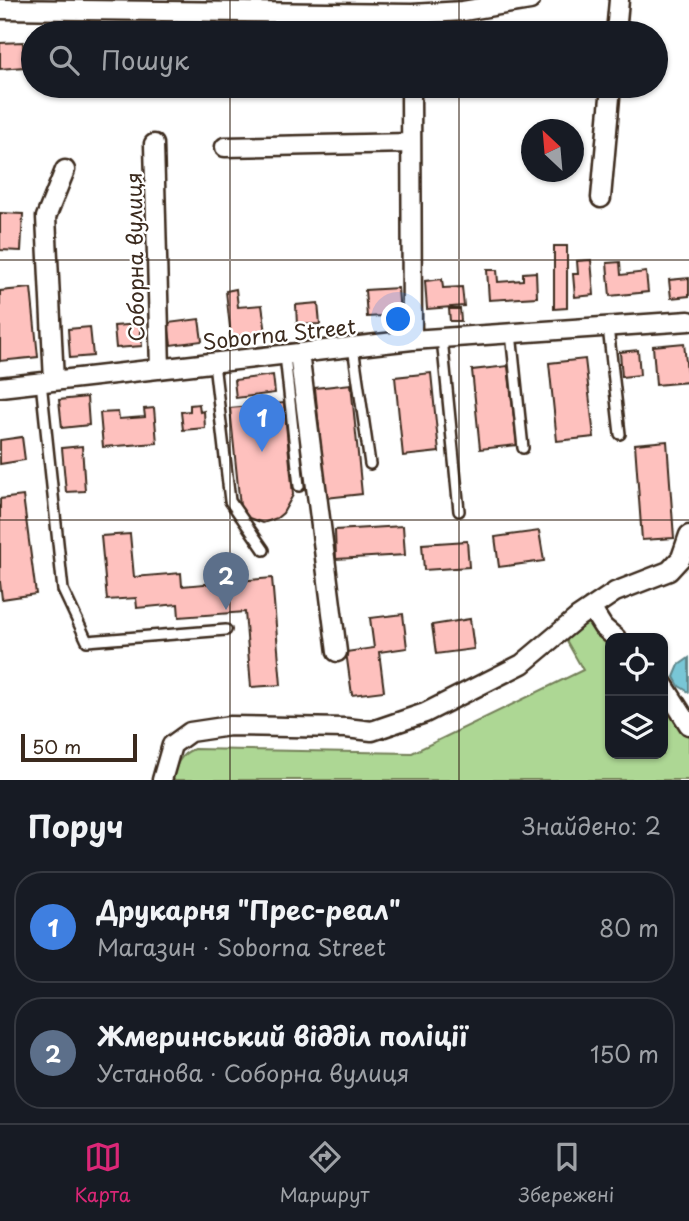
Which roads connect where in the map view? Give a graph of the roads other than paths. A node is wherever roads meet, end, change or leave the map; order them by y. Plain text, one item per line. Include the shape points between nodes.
1 (530, 0) edge
2 (619, 0) edge
3 (0, 9) edge
4 (424, 9) edge
5 (617, 21) edge
6 (411, 98) edge
7 (610, 98) edge
8 (410, 143) junction
9 (154, 144) dead end
10 (226, 147) dead end
11 (65, 170) dead end
12 (601, 198) dead end
13 (689, 321) edge
14 (608, 327) junction
15 (511, 333) junction
16 (442, 338) junction
17 (412, 340) junction
18 (353, 347) junction
19 (292, 354) junction
20 (215, 363) junction
21 (160, 369) junction
22 (48, 381) junction
23 (0, 387) edge
24 (620, 434) dead end
25 (523, 448) dead end
26 (369, 464) dead end
27 (299, 486) dead end
28 (459, 511) dead end
29 (689, 535) edge
30 (264, 550) dead end
31 (591, 608) junction
32 (226, 630) dead end
33 (610, 633) edge
34 (337, 652) dead end
35 (668, 692) edge
36 (689, 725) edge
37 (162, 780) edge

1 - 4 street via 463,11
2 - 5 street
3 - 4 street
6 - 8 street
7 - 12 street
8 - 10 street
8 - 17 street
9 - 21 street, Соборна вулиця
11 - 22 street via 47,217
13 - 14 street, Soborna Street
14 - 15 street, Soborna Street
14 - 24 lane
15 - 16 street, Soborna Street
15 - 25 lane
16 - 17 street, Soborna Street
16 - 28 lane
17 - 18 street, Soborna Street
18 - 19 street, Soborna Street
18 - 26 lane
19 - 20 street, Soborna Street
19 - 27 lane
19 - 34 street
20 - 21 street, Soborna Street
20 - 30 lane via 230,501
21 - 22 street, Soborna Street
22 - 23 street, Soborna Street
22 - 32 lane via 63,590 87,641
29 - 31 street via 681,558 669,571 615,592
31 - 33 street
31 - 37 street via 522,664 425,713 372,731 230,726 190,732 172,745
35 - 36 street

